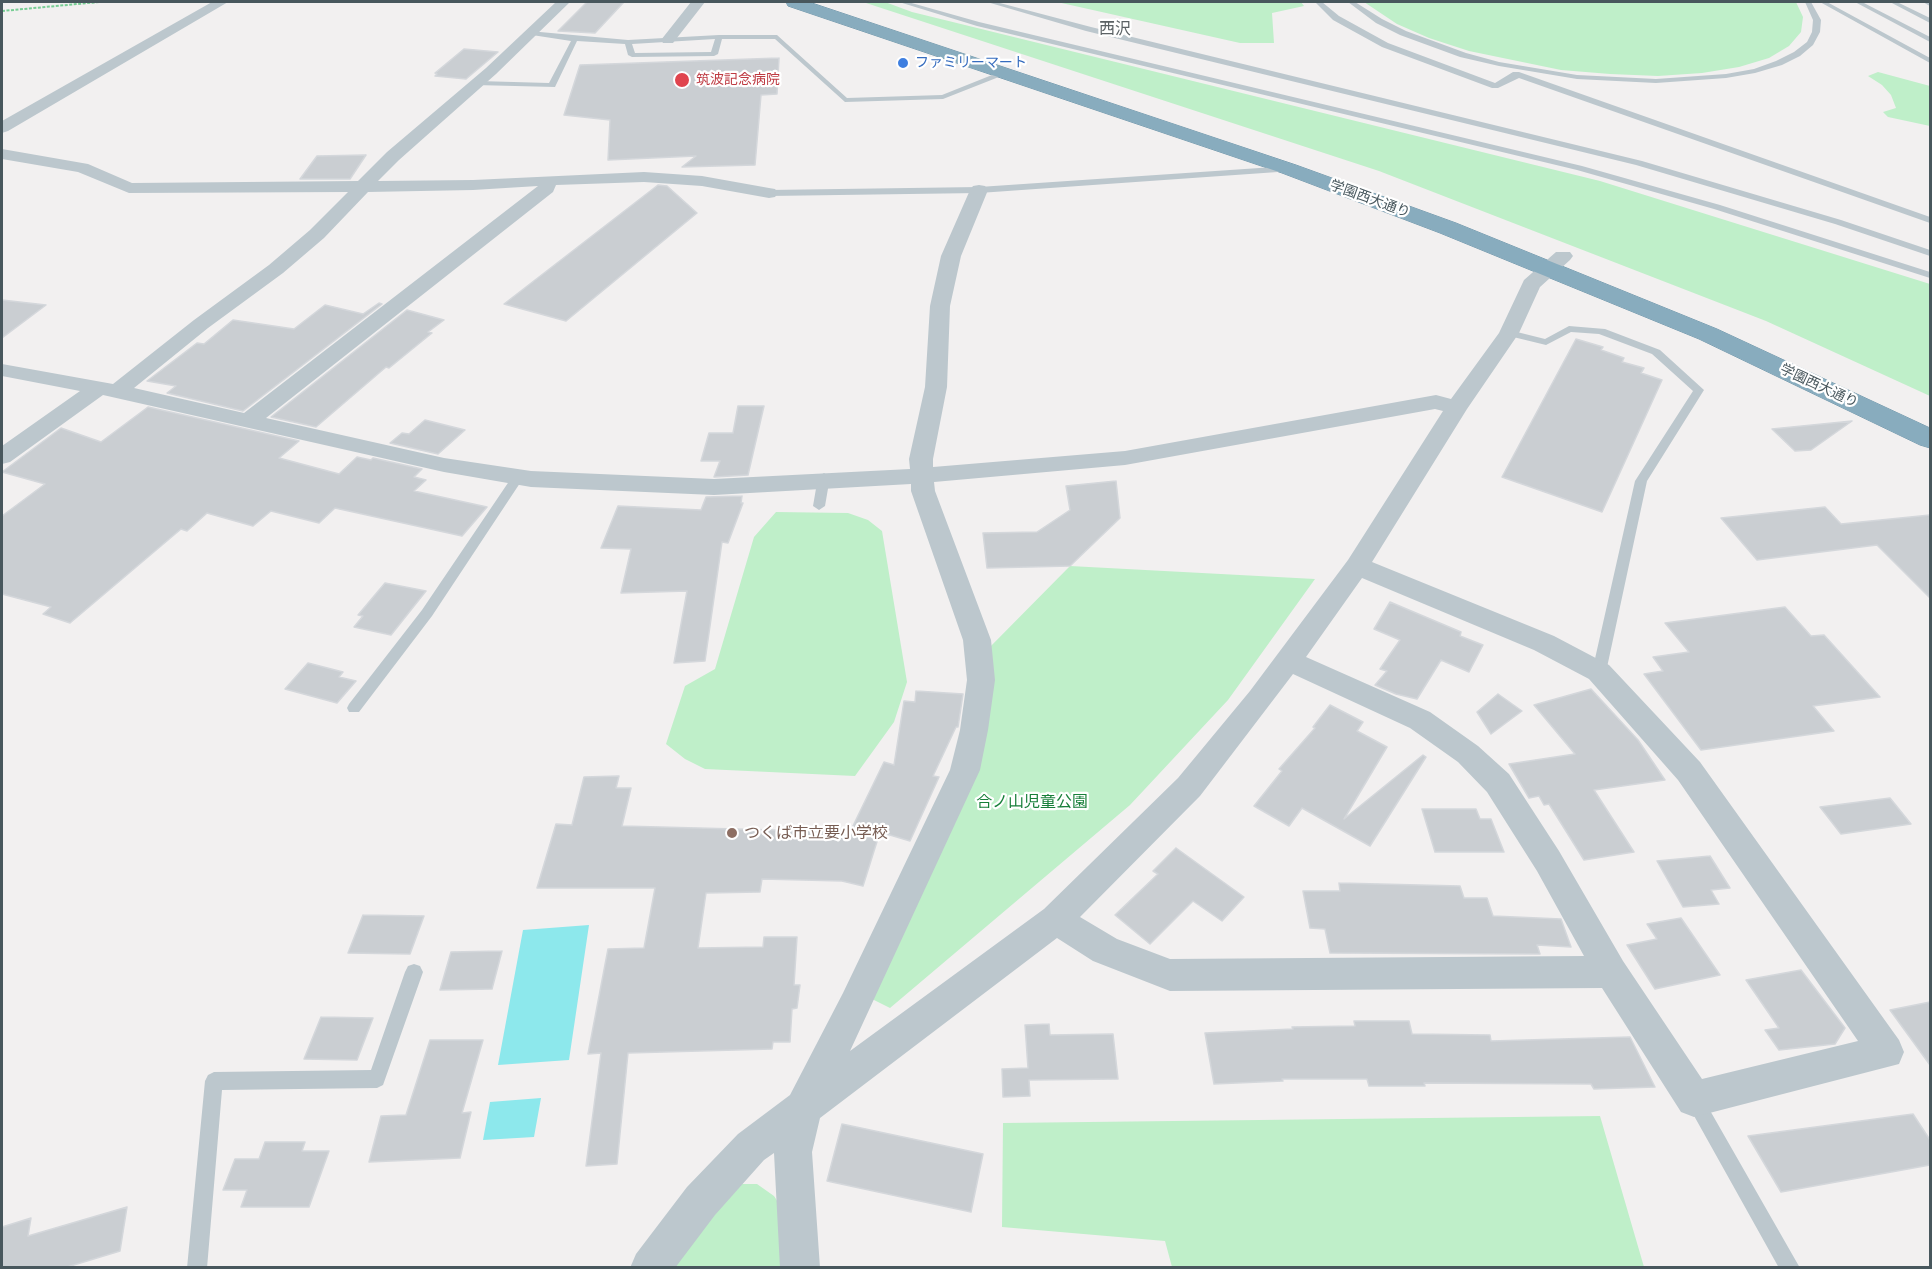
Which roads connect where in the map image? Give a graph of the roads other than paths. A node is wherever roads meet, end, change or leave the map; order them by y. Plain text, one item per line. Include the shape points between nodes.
1 (221, 2) edge
2 (563, 2) edge
3 (698, 2) edge
4 (794, 2) edge
5 (831, 2) edge
6 (902, 2) edge
7 (990, 2) edge
8 (1318, 2) edge
9 (1351, 2) edge
10 (1808, 2) edge
11 (1823, 2) edge
12 (1858, 2) edge
13 (1893, 2) edge
14 (1926, 2) edge
15 (1930, 4) edge
16 (1930, 21) edge
17 (532, 33) junction
18 (719, 37) junction
19 (575, 39) junction
20 (668, 40) junction
21 (1930, 40) edge
22 (628, 42) junction
23 (1930, 61) edge
24 (1499, 64) junction
25 (1005, 73) junction
26 (1518, 75) junction
27 (478, 83) junction
28 (2, 128) edge
29 (2, 154) edge
30 (1289, 169) junction
31 (547, 180) junction
32 (366, 187) junction
33 (979, 190) junction
34 (769, 193) joint
35 (1930, 220) edge
36 (1930, 253) edge
37 (1556, 262) junction
38 (1930, 275) edge
39 (1509, 333) junction
40 (2, 370) edge
41 (107, 390) junction
42 (1456, 408) junction
43 (1930, 416) edge
44 (247, 422) junction
45 (1930, 439) edge
46 (2, 457) edge
47 (921, 476) junction
48 (518, 477) junction
49 (824, 480) junction
50 (819, 506) dead end
51 (1358, 566) junction
52 (1287, 660) junction
53 (1599, 672) junction
54 (354, 708) dead end
55 (1056, 919) junction
56 (414, 972) dead end
57 (1611, 972) junction
58 (1694, 1099) junction
59 (804, 1106) junction
60 (196, 1268) edge
61 (650, 1268) edge
62 (800, 1268) edge
63 (1790, 1268) edge

1 - 28 street
2 - 17 street
3 - 20 street
4 - 25 highway, 学園西大通り
5 - 37 highway, 学園西大通り via 1377,184
6 - 38 lane via 977,24 1580,168
7 - 36 lane via 1639,163
8 - 26 lane via 1336,18 1385,45 1495,86
9 - 24 lane via 1402,33
10 - 24 lane via 1817,20 1810,43 1797,54 1755,71 1656,81 1577,77
11 - 23 lane
12 - 21 lane
13 - 16 lane
14 - 15 lane
17 - 19 lane
17 - 27 street
18 - 20 lane
18 - 22 lane via 714,54 632,55
18 - 25 lane via 777,37 845,100 944,97
19 - 22 lane
19 - 27 lane via 552,86
20 - 22 lane
24 - 26 lane
25 - 30 highway, 学園西大通り
26 - 35 lane
27 - 32 street via 393,156
29 - 32 street via 82,168 129,188
30 - 33 lane
30 - 37 highway, 学園西大通り
31 - 32 street
31 - 34 street via 668,179
31 - 44 street via 547,188
32 - 41 street via 276,269
33 - 34 lane
33 - 47 street via 951,256 940,306 936,387
37 - 39 street via 1531,284
37 - 43 highway, 学園西大通り via 1704,312
37 - 45 highway, 学園西大通り
39 - 42 street
39 - 53 lane via 1546,342 1569,329 1601,331 1656,352 1699,390 1641,481
40 - 41 street
41 - 44 street
41 - 46 street
42 - 47 street via 1436,402 1125,458
42 - 51 street
44 - 48 street via 395,456
47 - 49 street
47 - 59 street via 977,640 981,680 974,730 965,770
48 - 49 street via 714,487
48 - 54 lane via 428,613
49 - 50 lane
51 - 52 street
51 - 53 street via 1544,643
52 - 55 street via 1189,787
52 - 57 street via 1420,720 1468,754 1498,783
53 - 58 street via 1689,771 1886,1052
55 - 57 street via 1105,950 1170,975
55 - 59 street
56 - 60 lane via 377,1079 214,1081
57 - 58 street
58 - 63 lane
59 - 61 street via 751,1147 701,1201
59 - 62 street via 793,1152

